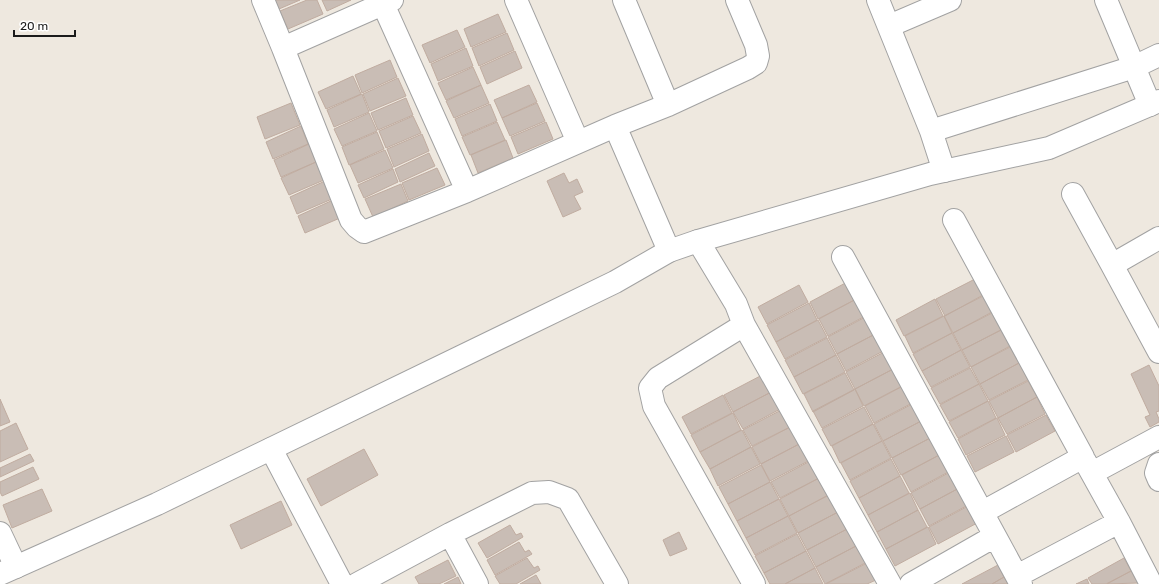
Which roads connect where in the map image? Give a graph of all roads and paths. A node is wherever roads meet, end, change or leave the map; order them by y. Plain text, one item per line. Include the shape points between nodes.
1 (263, 0) edge
2 (516, 0) edge
3 (624, 0) edge
4 (737, 0) edge
5 (878, 0) edge
6 (950, 0) edge
7 (1106, 0) edge
8 (388, 2) edge
9 (889, 26) junction
10 (283, 48) junction
11 (1159, 55) edge
12 (1134, 67) junction
13 (1155, 103) edge
14 (668, 105) junction
15 (615, 126) junction
16 (931, 131) junction
17 (578, 142) junction
18 (944, 171) junction
19 (467, 191) junction
20 (1073, 194) dead end
21 (954, 220) dead end
22 (1159, 238) edge
23 (698, 241) junction
24 (670, 251) junction
25 (843, 257) dead end
26 (1112, 264) junction
27 (744, 326) junction
28 (1159, 352) edge
29 (1159, 437) edge
30 (271, 449) junction
31 (1159, 464) edge
32 (1087, 465) junction
33 (1159, 480) edge
34 (983, 512) junction
35 (1119, 522) junction
36 (0, 534) edge
37 (450, 534) junction
38 (996, 536) junction
39 (8, 570) edge
40 (1019, 580) edge
41 (342, 584) edge
42 (357, 584) edge
43 (477, 584) edge
44 (618, 584) edge
45 (754, 584) edge
46 (890, 584) edge
47 (911, 584) edge
48 (1151, 584) edge

1 - 10 street
2 - 17 street
3 - 14 street
4 - 14 street via 756,45 756,64
5 - 9 street
6 - 9 street
7 - 12 street
8 - 10 street
8 - 19 street
9 - 16 street
10 - 19 street via 351,220 357,228 364,232
11 - 12 street
12 - 13 street
12 - 16 street
13 - 18 street via 1049,148
14 - 15 street
15 - 17 street
15 - 24 street
16 - 18 street
17 - 19 street
18 - 23 street
20 - 26 street
21 - 32 street
22 - 26 street
23 - 24 street
23 - 27 street via 736,304
24 - 30 street via 615,282
25 - 34 street
26 - 28 street
27 - 45 street via 658,378 650,388 654,406
27 - 46 street
29 - 32 street
30 - 39 street via 157,504
30 - 41 street
31 - 33 street via 1156,473
32 - 34 street
32 - 35 street
34 - 38 street
35 - 40 street
35 - 48 street
36 - 39 street
37 - 42 street
37 - 43 street
37 - 44 street via 532,493 549,492 568,499
38 - 40 street
38 - 47 street

